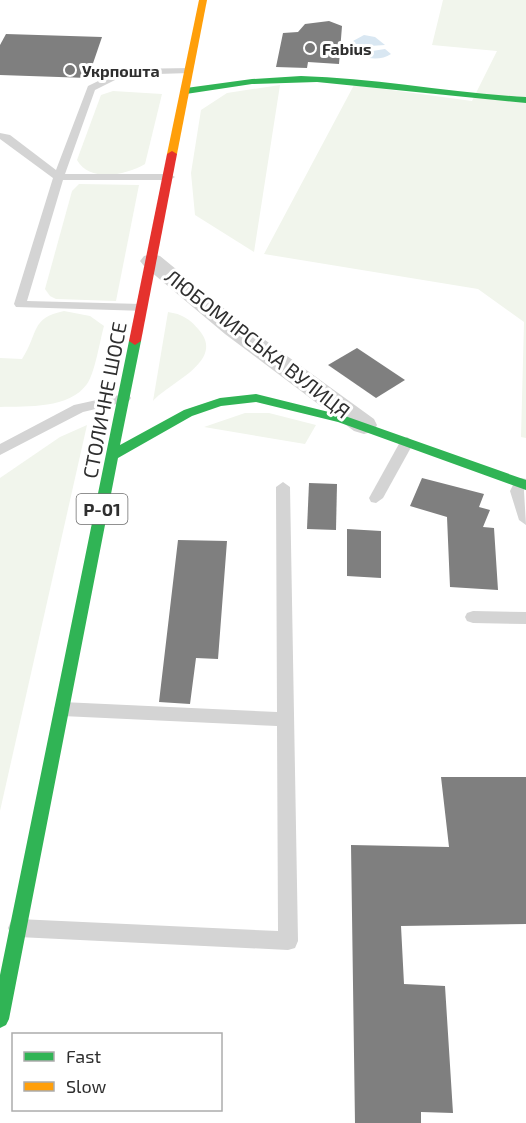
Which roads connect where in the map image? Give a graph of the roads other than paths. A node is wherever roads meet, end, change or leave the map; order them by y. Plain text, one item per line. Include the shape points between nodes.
1 (203, 0) edge
2 (190, 70) junction
3 (186, 91) junction
4 (526, 100) edge
5 (0, 136) edge
6 (59, 177) junction
7 (170, 177) junction
8 (152, 261) junction
9 (142, 308) junction
10 (124, 398) junction
11 (364, 425) junction
12 (407, 442) junction
13 (0, 449) edge
14 (113, 455) junction
15 (524, 484) edge
16 (283, 488) dead end
17 (376, 498) dead end
18 (526, 520) edge
19 (473, 617) dead end
20 (526, 618) edge
21 (62, 709) junction
22 (284, 719) junction
23 (18, 928) junction
24 (0, 1019) edge

1 - 2 main road, СТОЛИЧНЕ ШОСЕ / Р-01
2 - 3 main road, СТОЛИЧНЕ ШОСЕ / Р-01
2 - 6 lane via 123,72 92,88
3 - 4 main road via 244,81 339,80 492,100
3 - 7 main road, СТОЛИЧНЕ ШОСЕ / Р-01
5 - 6 lane
6 - 7 lane
6 - 9 lane via 20,304
7 - 8 main road, СТОЛИЧНЕ ШОСЕ / Р-01
8 - 9 main road, СТОЛИЧНЕ ШОСЕ / Р-01
8 - 11 street, ЛЮБОМИРСЬКА ВУЛИЦЯ via 234,329
9 - 10 main road, СТОЛИЧНЕ ШОСЕ / Р-01
10 - 13 lane via 79,408
10 - 14 main road, СТОЛИЧНЕ ШОСЕ / Р-01
11 - 12 main road, ЛЮБОМИРСЬКА ВУЛИЦЯ
11 - 14 main road, ЛЮБОМИРСЬКА ВУЛИЦЯ via 283,403 239,398 201,407 156,428
12 - 15 main road, ЛЮБОМИРСЬКА ВУЛИЦЯ
12 - 17 lane
14 - 21 main road, СТОЛИЧНЕ ШОСЕ / Р-01
15 - 18 lane via 518,491
16 - 22 lane
19 - 20 lane
21 - 22 lane
21 - 23 main road, СТОЛИЧНЕ ШОСЕ / Р-01
22 - 23 lane via 288,941
23 - 24 main road, СТОЛИЧНЕ ШОСЕ / Р-01

